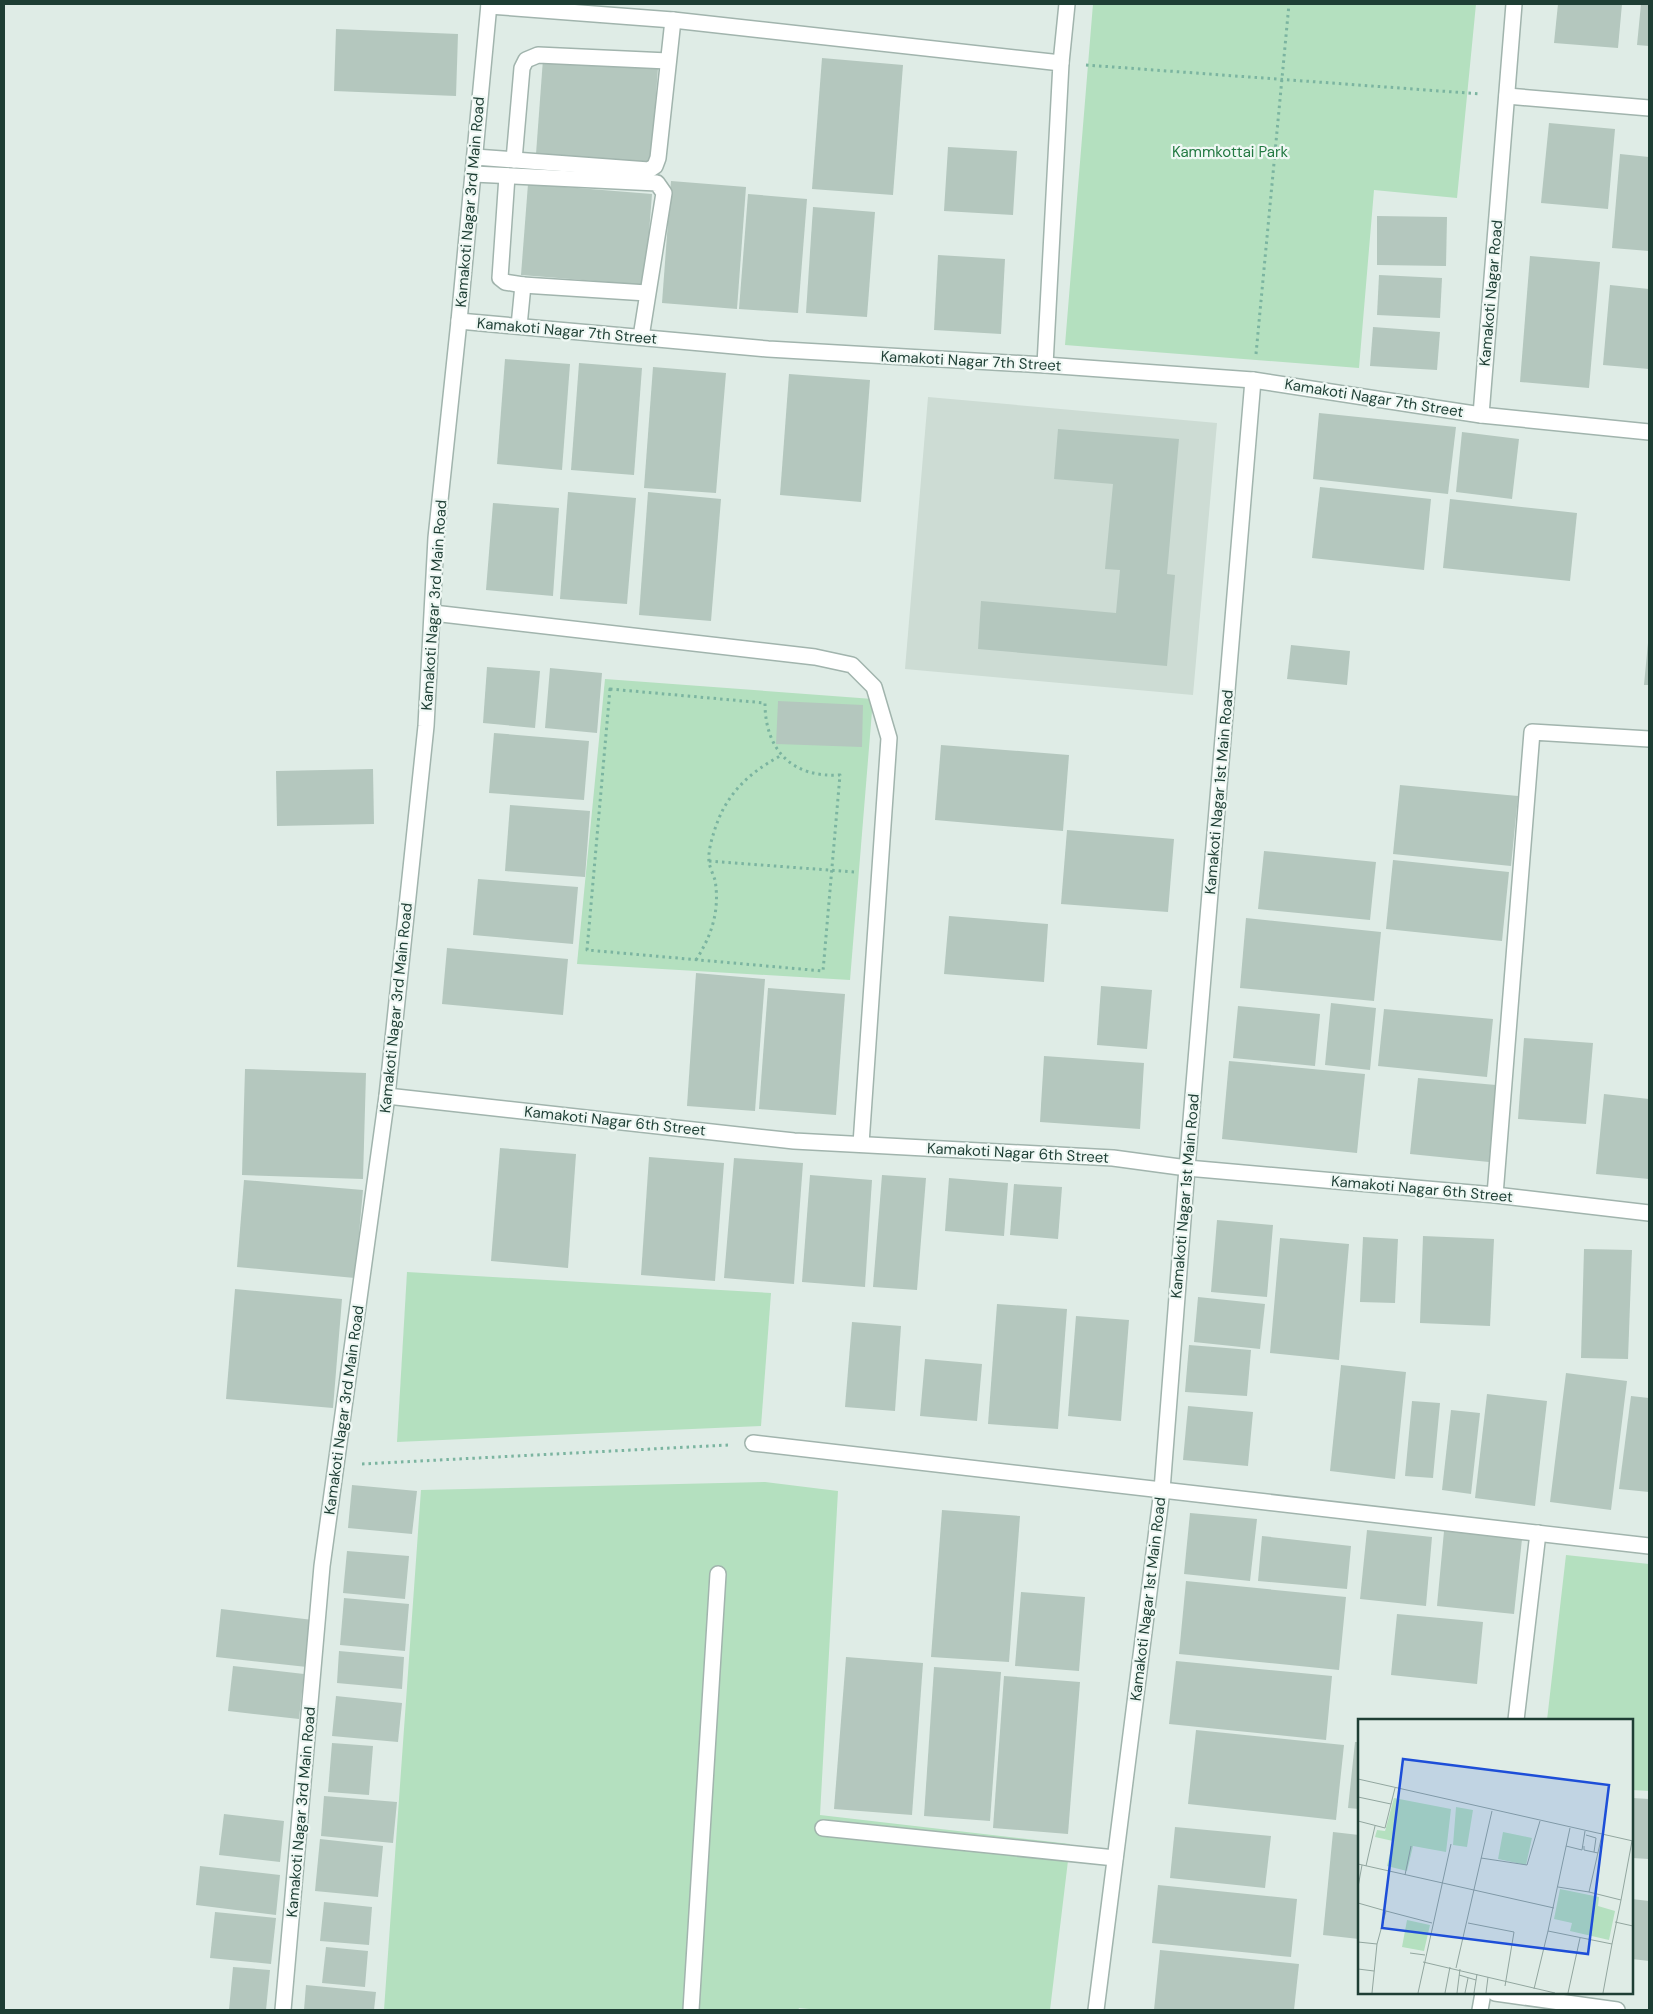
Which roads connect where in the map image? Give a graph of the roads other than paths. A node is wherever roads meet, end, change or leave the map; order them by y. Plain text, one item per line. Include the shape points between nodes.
1 (1067, 4) edge
2 (1514, 4) edge
3 (489, 5) edge
4 (673, 20) junction
5 (668, 61) junction
6 (1061, 63) junction
7 (1507, 96) junction
8 (1649, 108) edge
9 (475, 157) junction
10 (514, 160) junction
11 (473, 174) junction
12 (507, 176) junction
13 (523, 285) junction
14 (647, 293) junction
15 (459, 321) junction
16 (519, 326) junction
17 (641, 338) junction
18 (1045, 365) junction
19 (1254, 380) junction
20 (1482, 414) junction
21 (1649, 432) edge
22 (432, 613) junction
23 (1649, 739) edge
24 (387, 1096) junction
25 (861, 1144) junction
26 (1187, 1168) junction
27 (1495, 1195) junction
28 (1649, 1213) edge
29 (754, 1444) road end
30 (1162, 1490) junction
31 (1538, 1533) junction
32 (1649, 1546) edge
33 (718, 1574) dead end
34 (1516, 1719) edge
35 (823, 1828) dead end
36 (1116, 1858) junction
37 (1483, 1994) edge
38 (1502, 1994) edge
39 (283, 2010) edge
40 (691, 2010) edge
41 (1096, 2010) edge
42 (1480, 2010) edge
43 (1617, 2010) edge

1 - 6 street
2 - 7 street, Kamakoti Nagar Road
3 - 4 street
3 - 9 street, Kamakoti Nagar 3rd Main Road
4 - 5 street
4 - 6 street
5 - 10 street via 538,55 526,60 522,68
5 - 10 street via 658,158 649,170
6 - 18 street
7 - 8 street
7 - 20 street, Kamakoti Nagar Road
9 - 10 street
9 - 11 street, Kamakoti Nagar 3rd Main Road
11 - 12 street
11 - 15 street, Kamakoti Nagar 3rd Main Road
12 - 13 street via 500,278
12 - 14 street via 657,183 664,193
13 - 14 street
13 - 16 street
14 - 17 street
15 - 16 street, Kamakoti Nagar 7th Street
15 - 22 street, Kamakoti Nagar 3rd Main Road via 436,538
16 - 17 street, Kamakoti Nagar 7th Street
17 - 18 street, Kamakoti Nagar 7th Street via 768,349
18 - 19 street, Kamakoti Nagar 7th Street
19 - 20 street, Kamakoti Nagar 7th Street
19 - 26 street, Kamakoti Nagar 1st Main Road
20 - 21 street
22 - 24 street, Kamakoti Nagar 3rd Main Road via 426,726
22 - 25 street via 814,657 852,665 874,687 889,738
23 - 27 street via 1532,732
24 - 25 street, Kamakoti Nagar 6th Street via 794,1141
24 - 39 street, Kamakoti Nagar 3rd Main Road via 322,1566
25 - 26 street, Kamakoti Nagar 6th Street via 1114,1158
26 - 27 street, Kamakoti Nagar 6th Street
26 - 30 street, Kamakoti Nagar 1st Main Road
27 - 28 street, Kamakoti Nagar 6th Street
29 - 30 street
30 - 31 street
30 - 36 street, Kamakoti Nagar 1st Main Road
31 - 32 street
31 - 34 street
33 - 40 street
35 - 36 street
36 - 41 street, Kamakoti Nagar 1st Main Road
37 - 42 street
38 - 43 street

